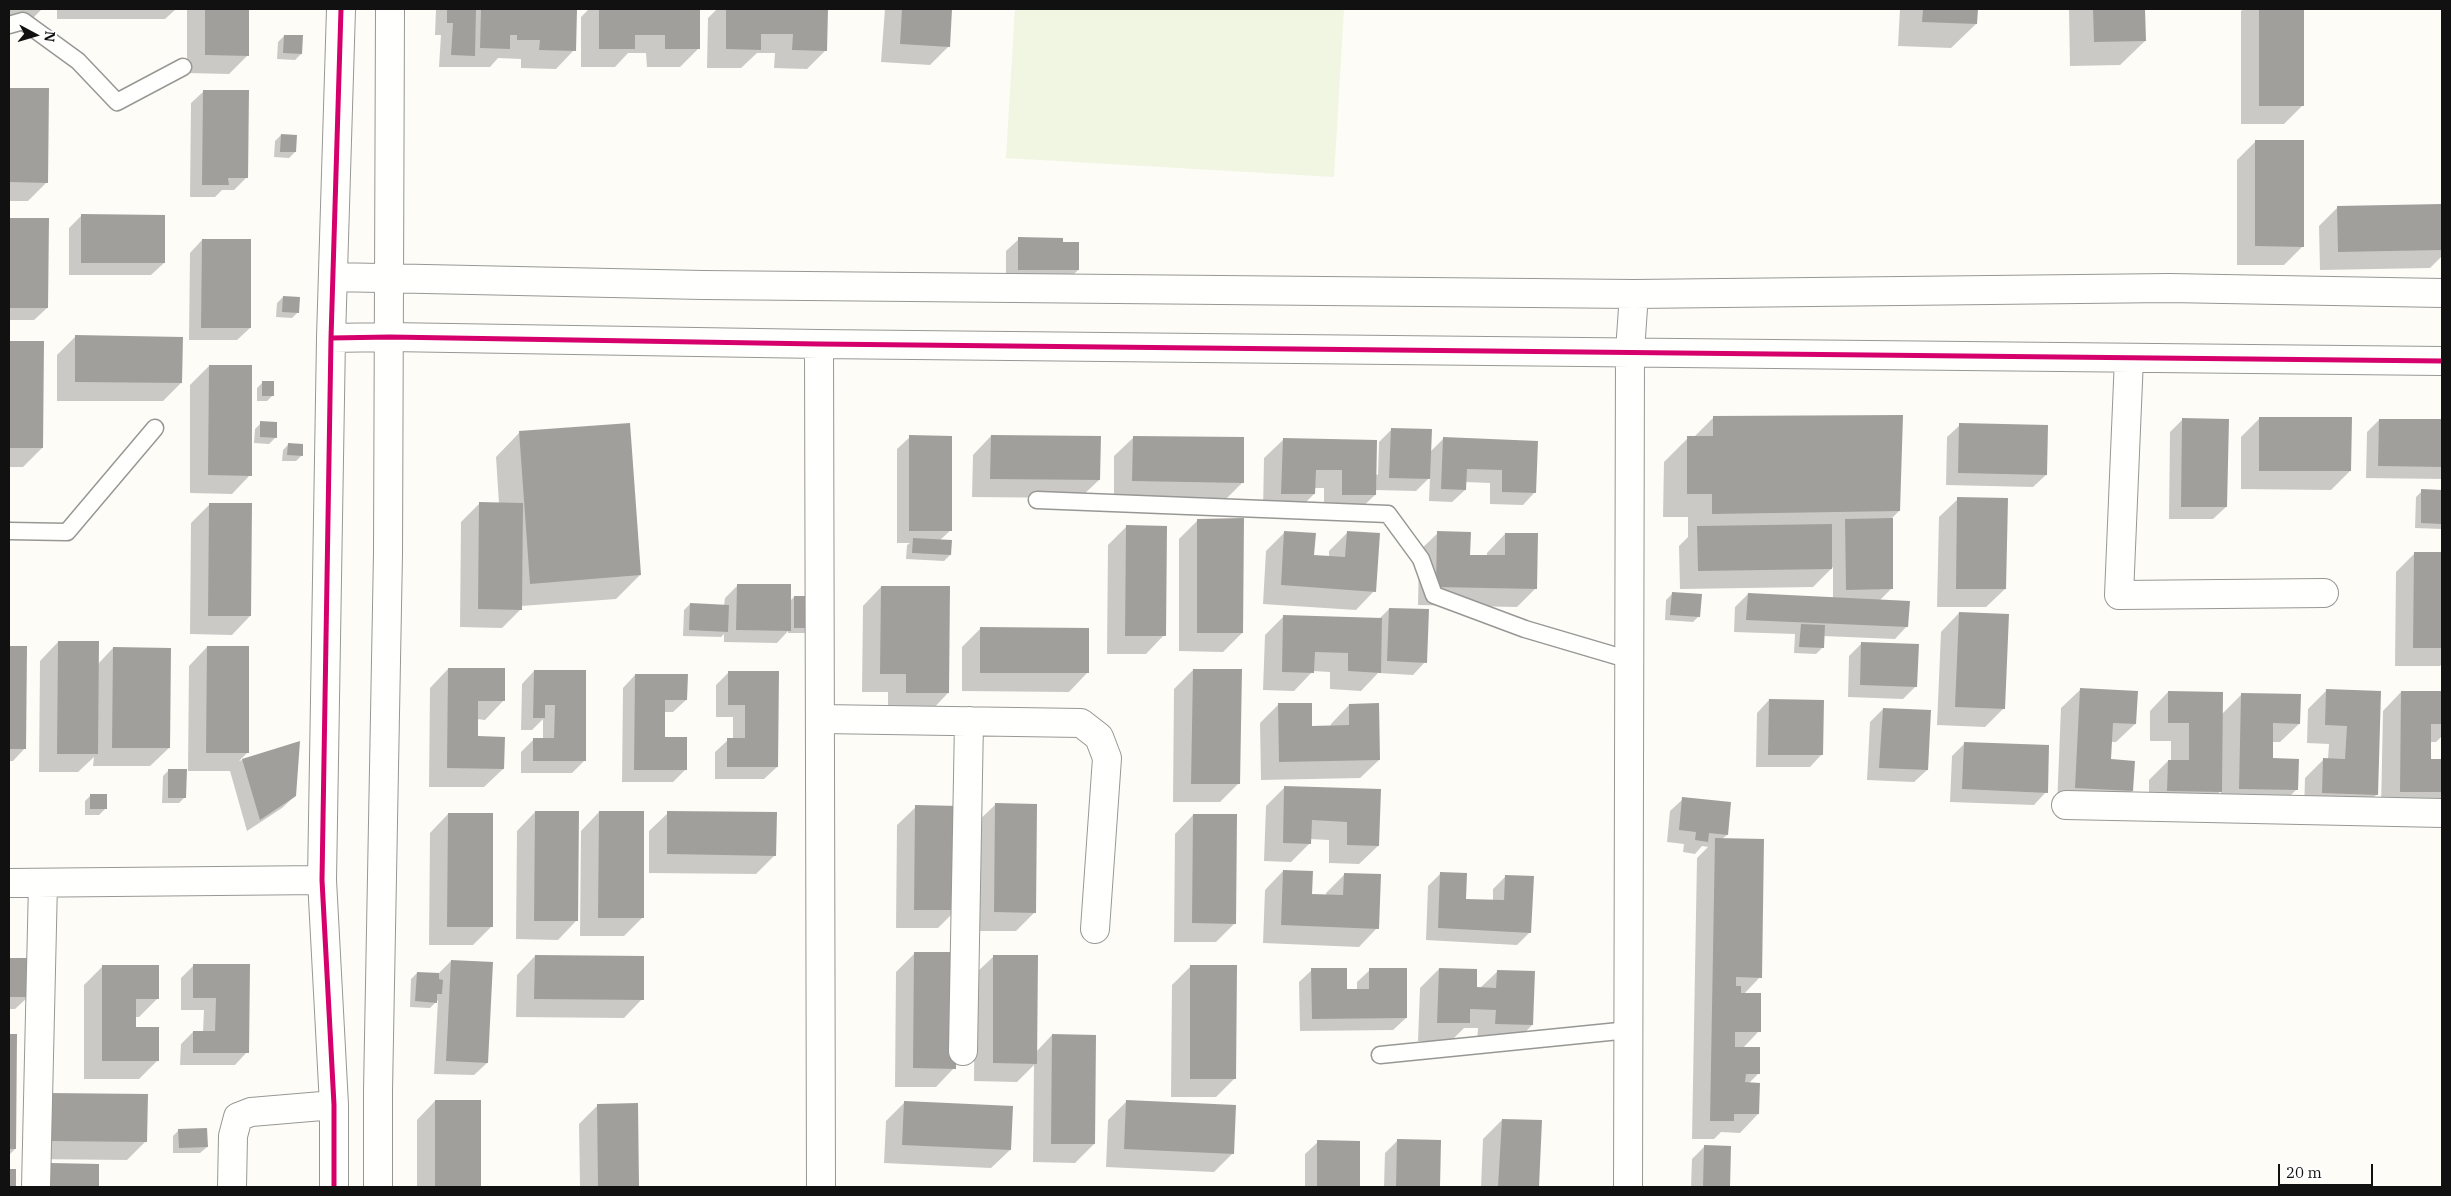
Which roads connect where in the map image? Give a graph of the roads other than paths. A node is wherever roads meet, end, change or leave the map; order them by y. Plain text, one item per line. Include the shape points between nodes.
1 (341, 9) edge
2 (390, 9) edge
3 (9, 25) edge
4 (183, 66) dead end
5 (333, 277) junction
6 (390, 279) junction
7 (2442, 293) edge
8 (1634, 294) junction
9 (390, 337) junction
10 (331, 338) junction
11 (819, 344) junction
12 (1630, 351) junction
13 (2129, 358) junction
14 (2442, 361) edge
15 (155, 428) dead end
16 (1037, 500) dead end
17 (9, 531) edge
18 (2324, 593) dead end
19 (1630, 660) junction
20 (821, 719) junction
21 (969, 721) junction
22 (2066, 805) dead end
23 (2442, 812) edge
24 (322, 880) junction
25 (9, 883) edge
26 (43, 883) junction
27 (1095, 929) dead end
28 (1629, 1030) junction
29 (963, 1051) dead end
30 (1380, 1055) dead end
31 (334, 1105) junction
32 (36, 1187) edge
33 (232, 1187) edge
34 (334, 1187) edge
35 (378, 1187) edge
36 (821, 1187) edge
37 (1628, 1187) edge

1 - 5 street
2 - 6 street
3 - 4 lane via 22,21 78,61 117,102
5 - 6 street
5 - 10 street
6 - 8 street
6 - 9 street
7 - 8 street via 2169,288
8 - 12 street
9 - 10 street
9 - 11 street
9 - 35 street
10 - 24 street
11 - 12 street
11 - 20 street
12 - 13 street
12 - 19 street
13 - 14 street
13 - 18 street via 2119,595
15 - 17 lane via 67,532
16 - 19 lane via 1388,514 1421,559 1434,595 1525,629
19 - 28 street
20 - 21 street
20 - 36 street
21 - 27 street via 1081,722 1099,737 1107,758
21 - 29 street
22 - 23 street
24 - 26 street
24 - 31 street
25 - 26 street
26 - 32 street
28 - 30 lane
28 - 37 street
31 - 33 street via 251,1112 238,1117 233,1136
31 - 34 street

